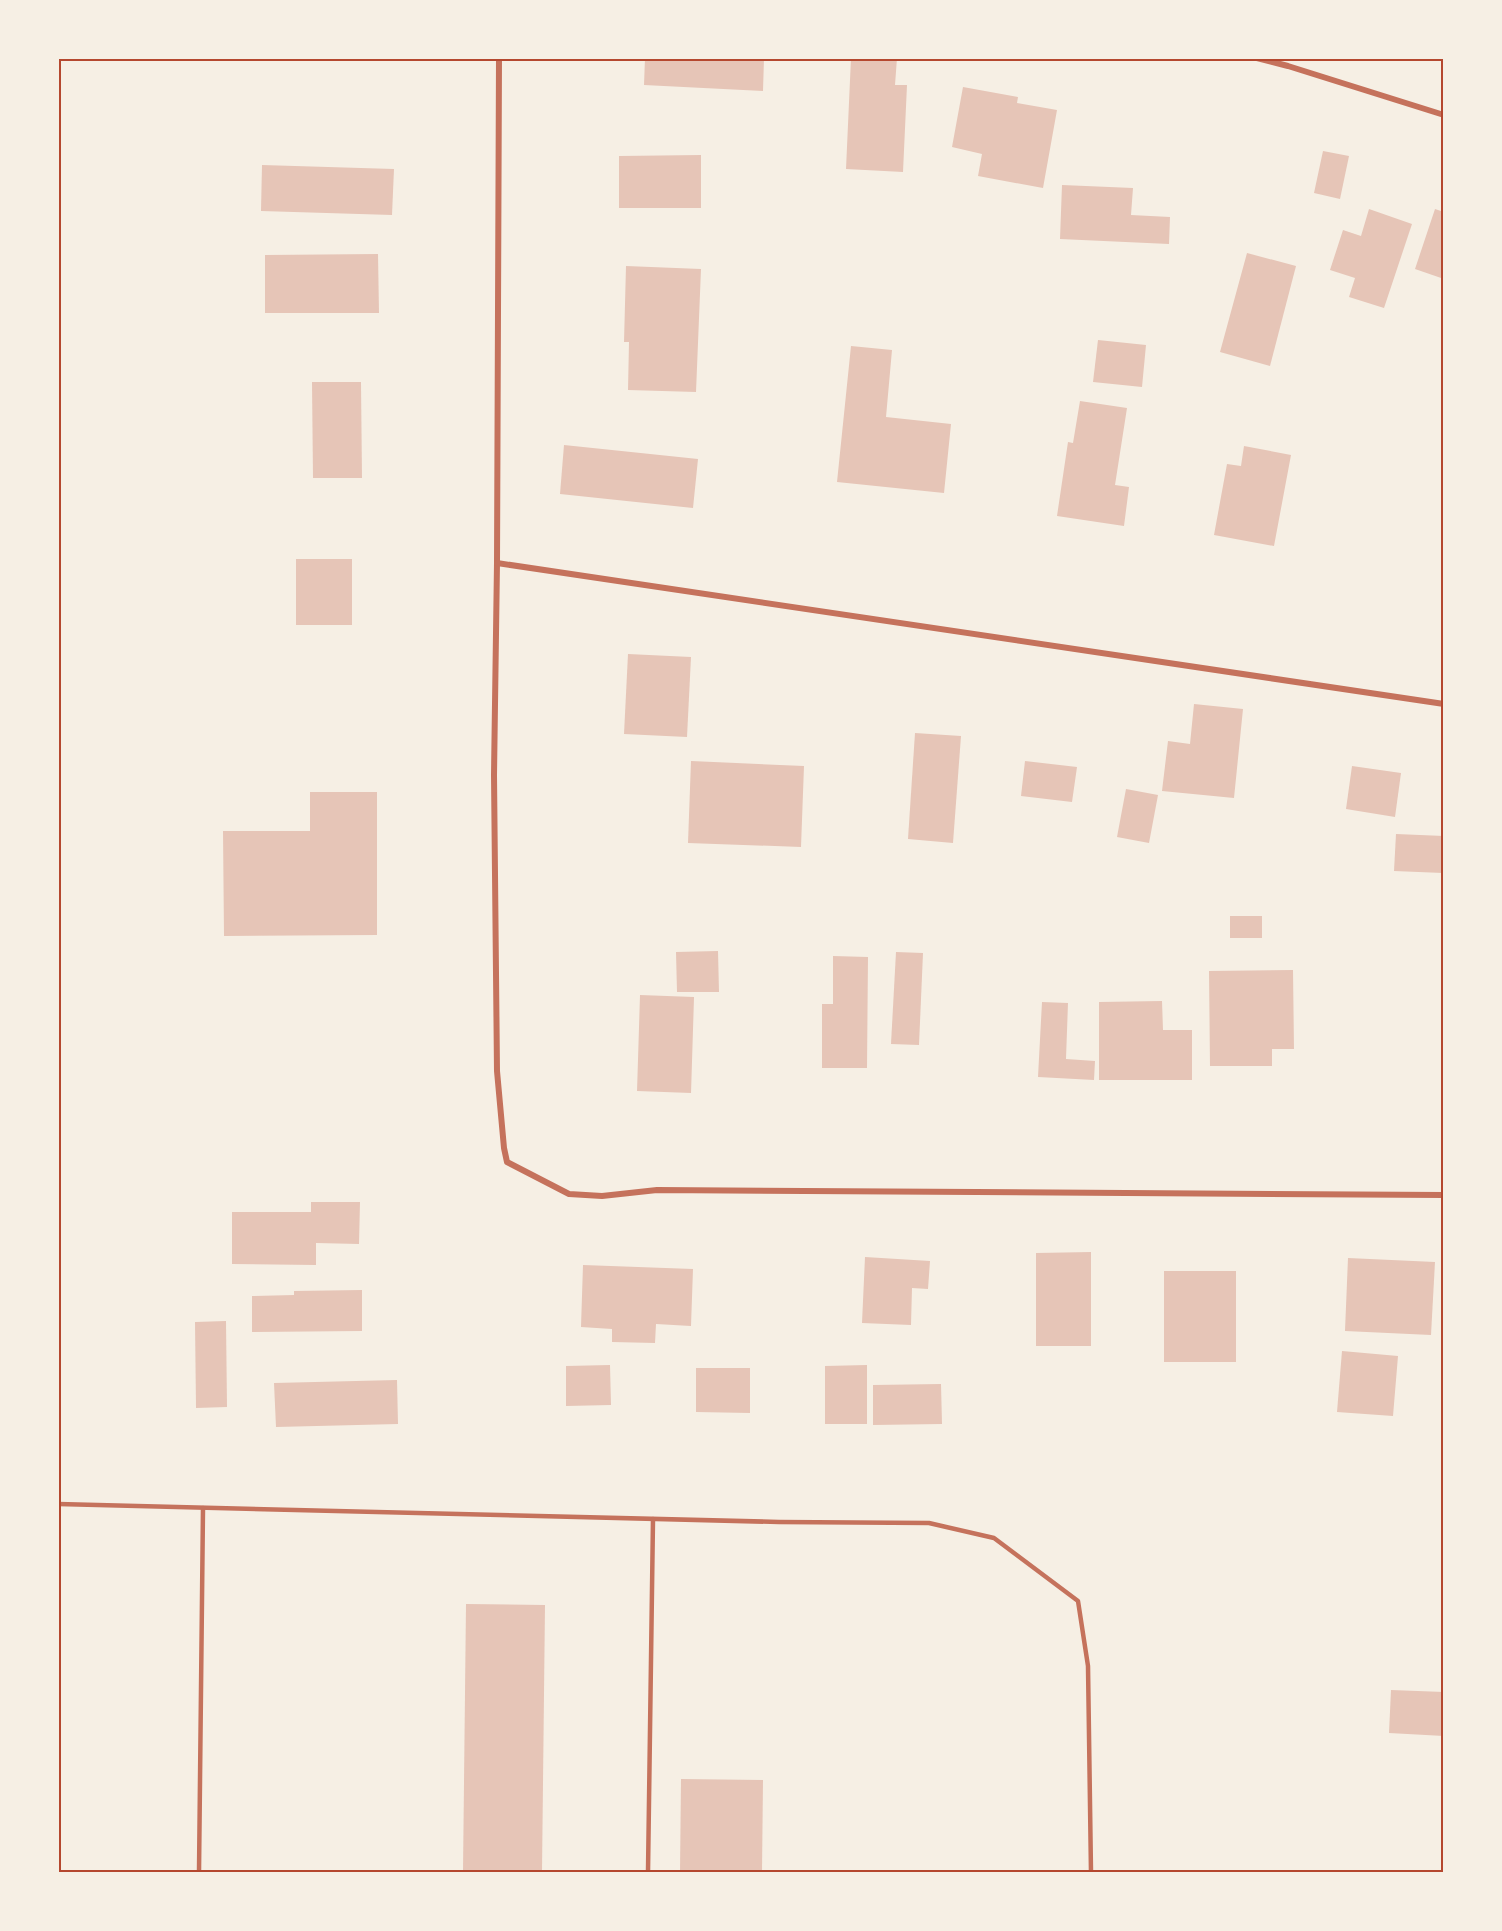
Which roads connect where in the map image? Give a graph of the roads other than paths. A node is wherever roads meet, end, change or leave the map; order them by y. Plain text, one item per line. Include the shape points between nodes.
1 (499, 58) edge
2 (1257, 58) edge
3 (1443, 115) edge
4 (497, 563) junction
5 (1443, 704) edge
6 (1443, 1195) edge
7 (58, 1504) edge
8 (203, 1508) junction
9 (653, 1519) junction
10 (199, 1872) edge
11 (648, 1872) edge
12 (1090, 1872) edge

1 - 4 street
2 - 3 street
4 - 5 street
4 - 6 street via 497,1071 507,1162 568,1194 602,1196 657,1190
7 - 8 lane
8 - 9 lane
8 - 10 lane
9 - 11 lane
9 - 12 lane via 929,1522 994,1538 1078,1601 1088,1666

